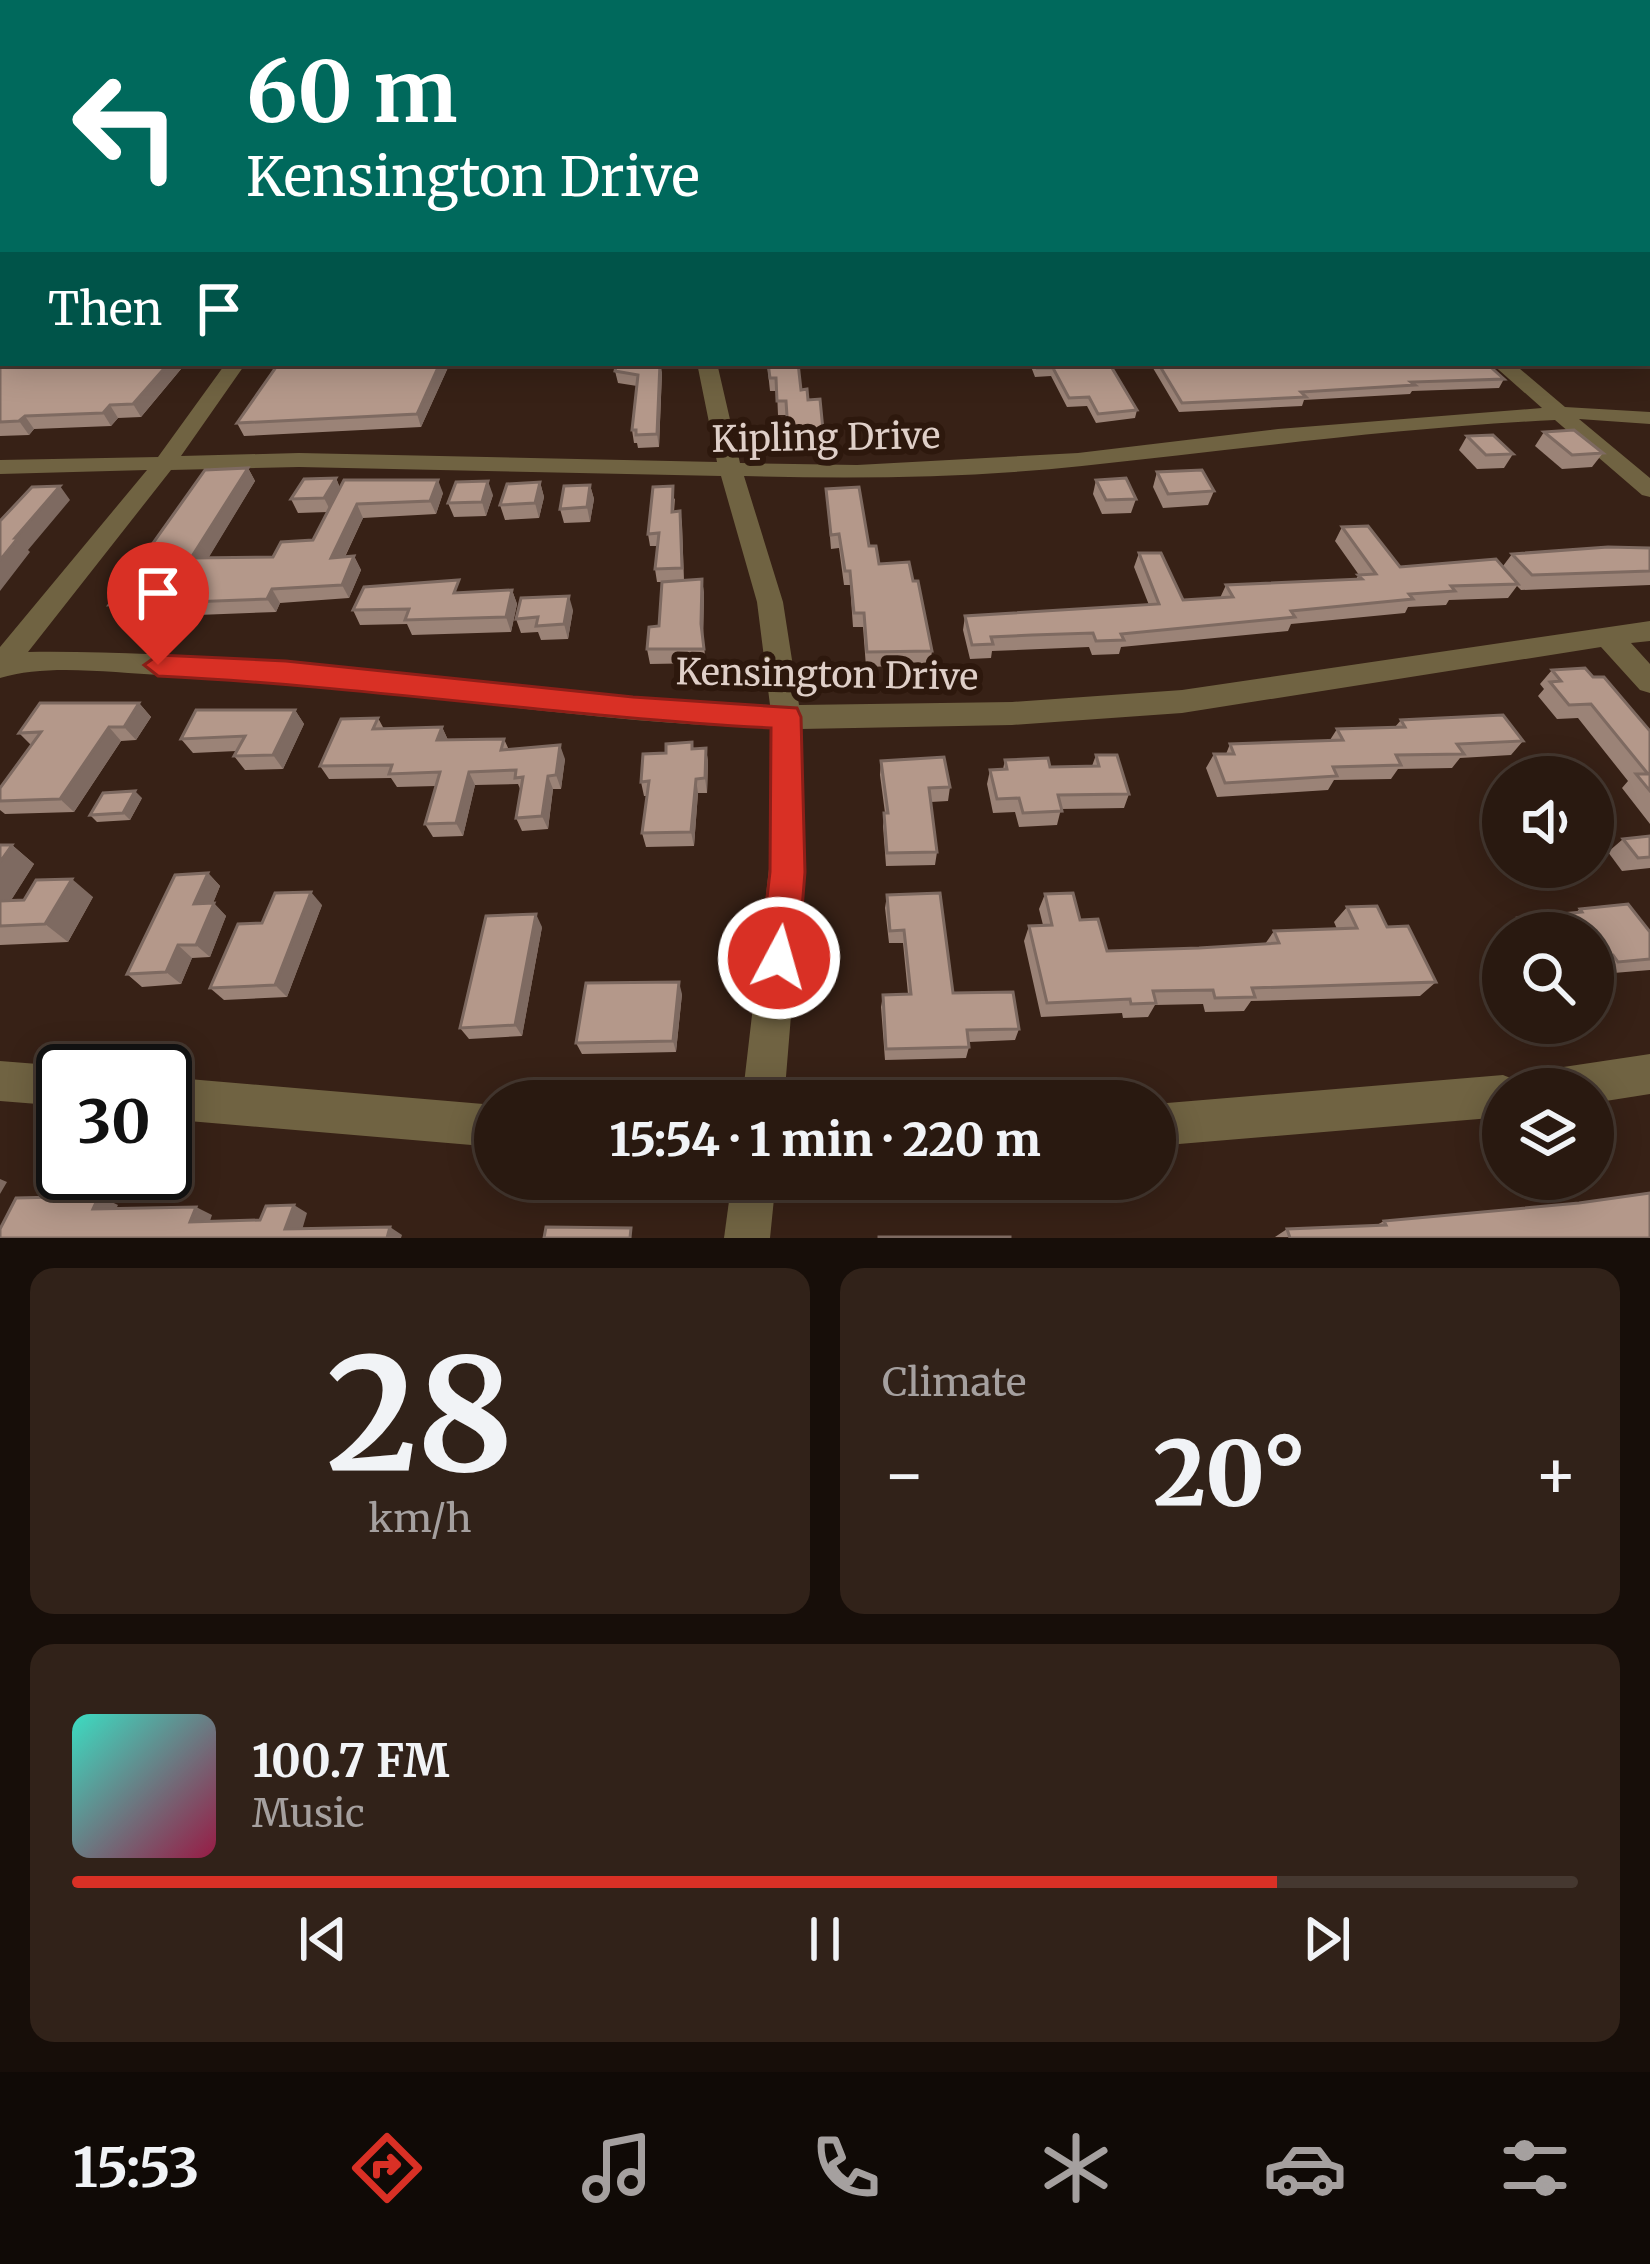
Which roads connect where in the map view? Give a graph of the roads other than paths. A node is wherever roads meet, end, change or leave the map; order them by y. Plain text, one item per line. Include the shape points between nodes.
1 (234, 366) edge
2 (708, 366) edge
3 (1505, 366) edge
4 (1561, 414) junction
5 (1650, 418) edge
6 (166, 461) junction
7 (0, 467) edge
8 (730, 473) junction
9 (1650, 490) edge
10 (1650, 631) edge
11 (1608, 637) junction
12 (1, 664) edge
13 (1650, 682) edge
14 (786, 717) junction
15 (1650, 1074) edge
16 (1614, 1079) edge
17 (765, 1080) edge
18 (0, 1081) edge
19 (36, 1084) edge
20 (1482, 1098) edge
21 (192, 1100) edge
22 (1176, 1123) edge
23 (474, 1124) edge
24 (752, 1200) edge
25 (747, 1238) edge

1 - 6 street
2 - 8 street
3 - 4 street
4 - 5 street, Kipling Drive
4 - 8 street, Kipling Drive via 1004,466
4 - 9 street
6 - 7 street, Kipling Drive
6 - 8 street, Kipling Drive
6 - 12 street
8 - 14 street via 773,618
10 - 11 street, Kensington Drive
11 - 13 street
11 - 14 street, Kensington Drive via 1174,703
12 - 14 street, Kensington Drive via 286,672
14 - 17 street via 787,872
15 - 16 street
18 - 19 street
20 - 22 street
21 - 23 street
24 - 25 street

